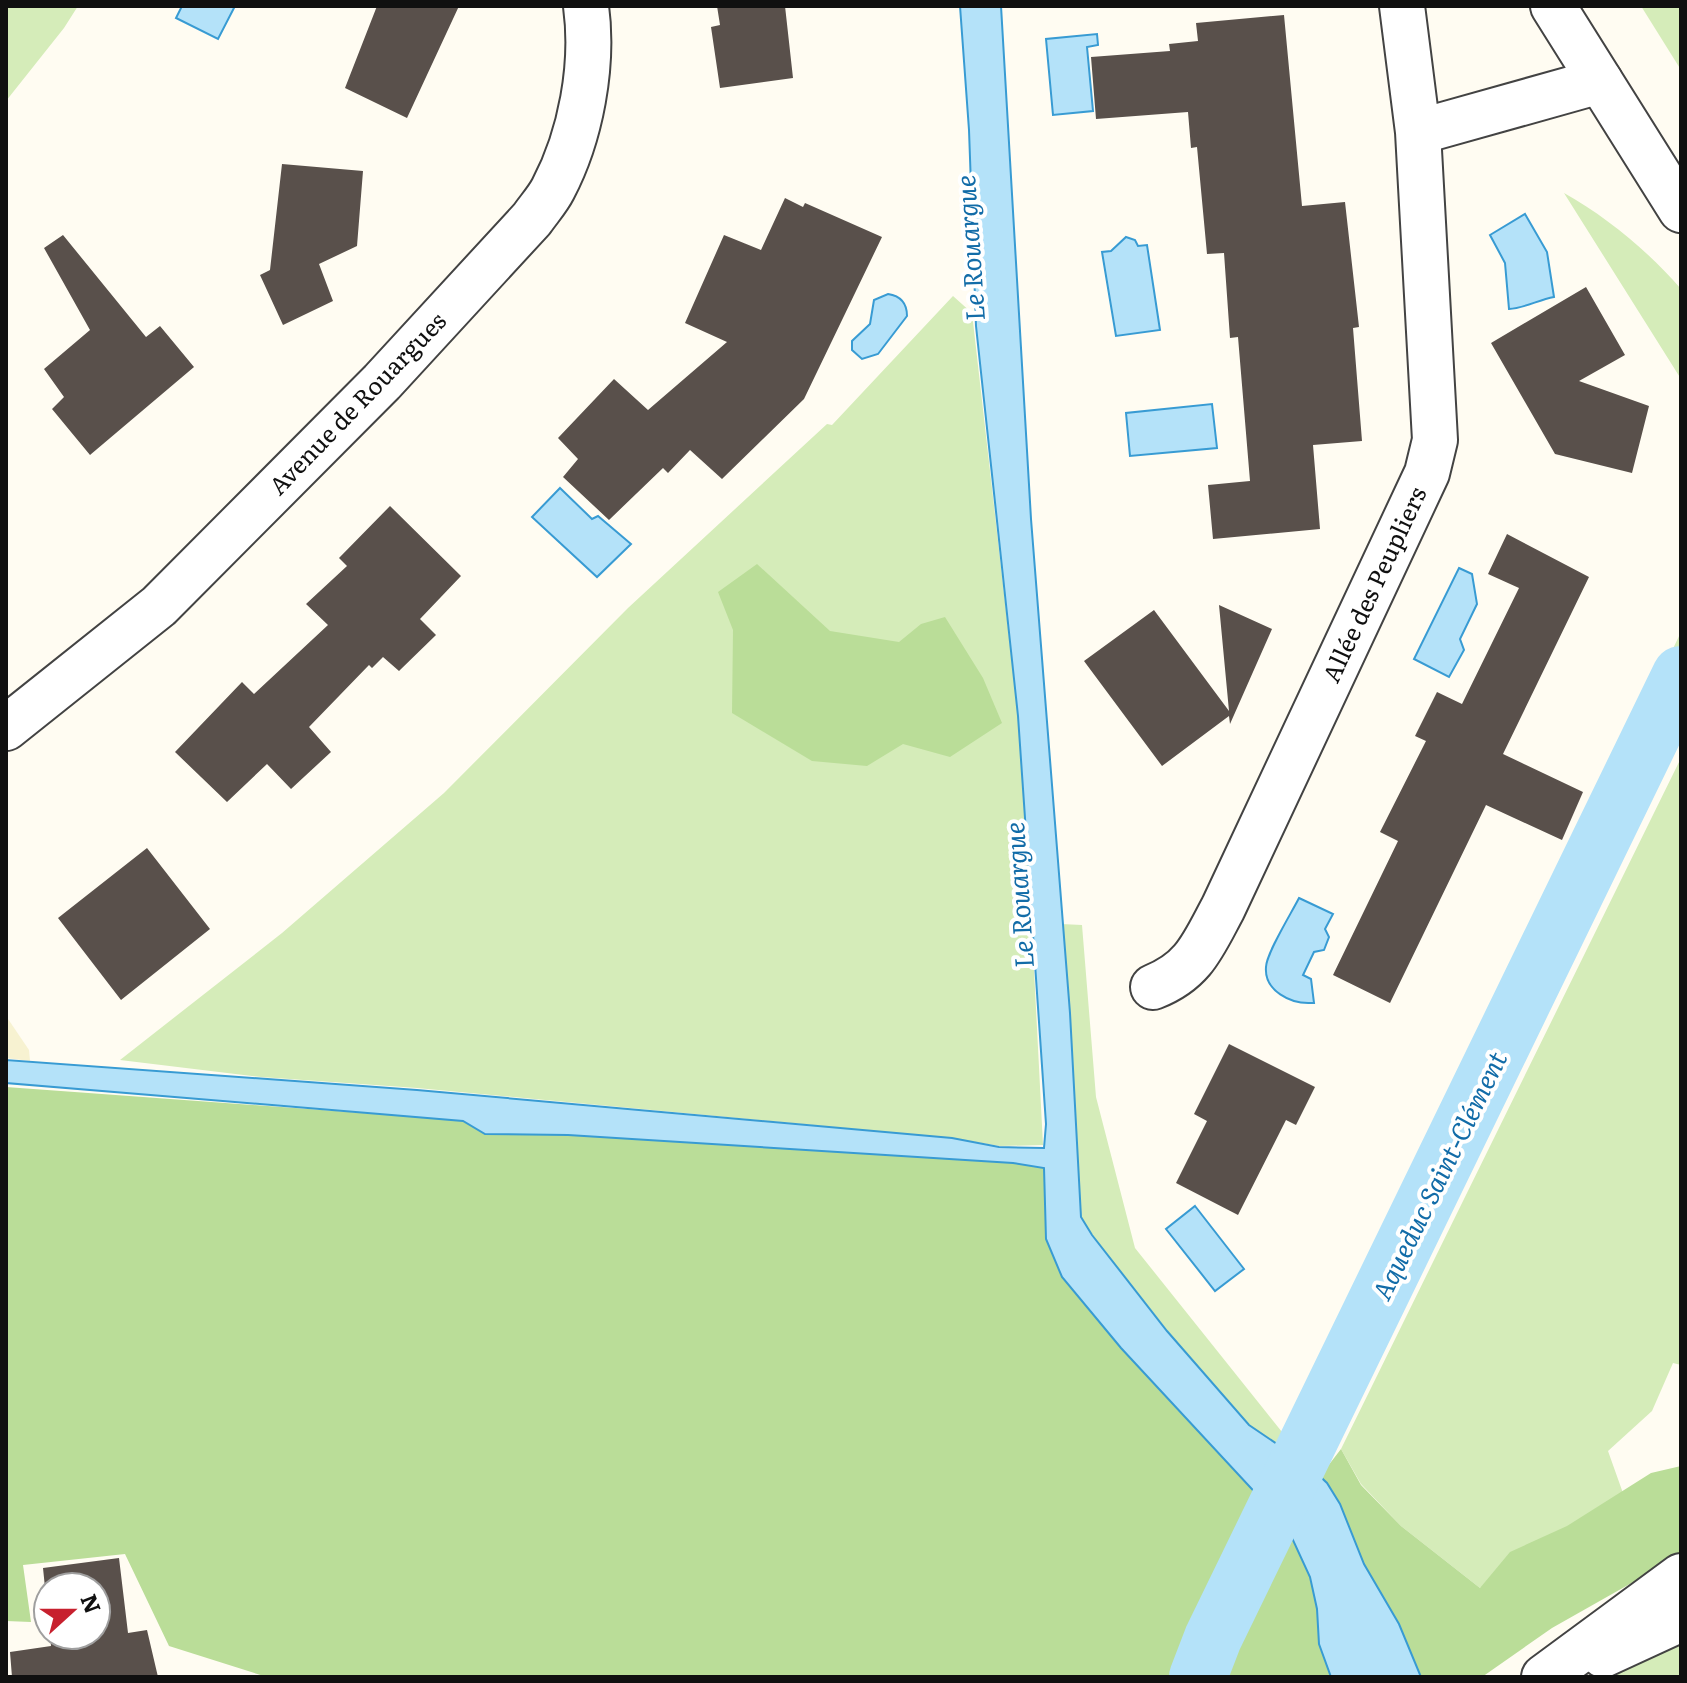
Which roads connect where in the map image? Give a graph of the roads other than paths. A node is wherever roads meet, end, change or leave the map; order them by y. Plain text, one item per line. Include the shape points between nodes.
1 (586, 6) edge
2 (1402, 6) edge
3 (1553, 6) edge
4 (1600, 81) junction
5 (1418, 132) junction
6 (1681, 210) edge
7 (6, 728) edge
8 (1153, 987) dead end
9 (1681, 1576) edge
10 (1681, 1619) edge
11 (1544, 1677) edge

1 - 7 street, Avenue de Rouargues via 582,102 567,158 532,219 382,382 159,606
2 - 5 street, Allée des Peupliers
3 - 4 street
4 - 5 street
4 - 6 street
5 - 8 street, Allée des Peupliers via 1435,440 1427,473 1223,908 1193,961 1176,977
9 - 11 street
10 - 11 street

